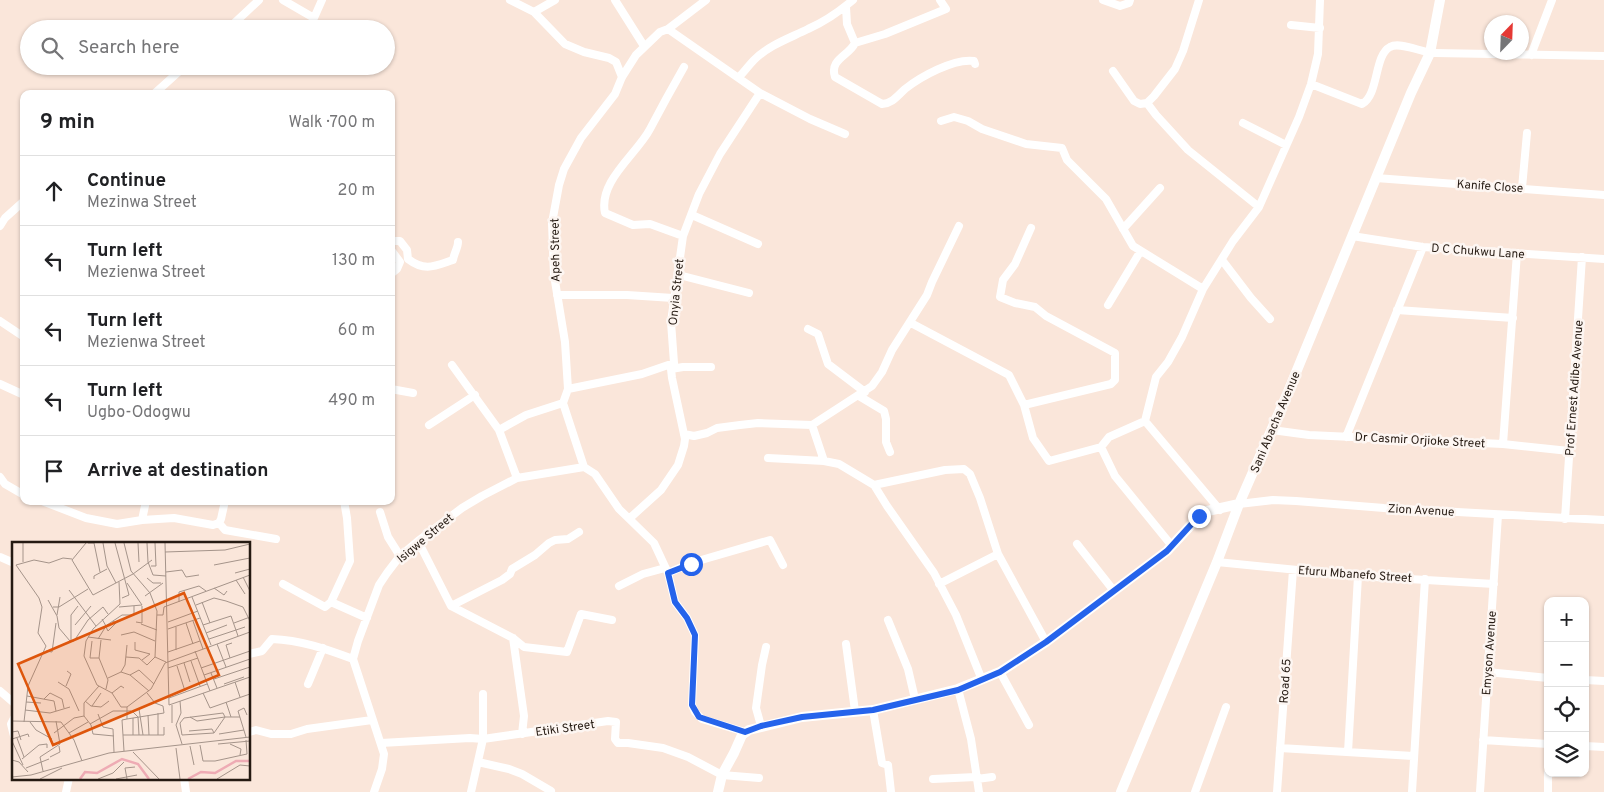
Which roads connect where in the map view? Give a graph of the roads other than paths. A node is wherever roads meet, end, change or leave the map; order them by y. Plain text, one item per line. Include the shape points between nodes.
1 (259, 0) edge
2 (283, 0) edge
3 (322, 0) edge
4 (510, 0) edge
5 (555, 0) edge
6 (615, 0) edge
7 (706, 0) edge
8 (853, 0) edge
9 (940, 0) edge
10 (1103, 0) edge
11 (1130, 0) edge
12 (1199, 0) edge
13 (1320, 0) edge
14 (1440, 0) edge
15 (1552, 0) edge
16 (846, 6) junction
17 (534, 12) junction
18 (238, 20) edge
19 (1291, 25) dead end
20 (1320, 28) junction
21 (668, 29) junction
22 (855, 43) junction
23 (644, 46) junction
24 (1430, 53) junction
25 (1531, 55) junction
26 (1604, 56) edge
27 (975, 64) dead end
28 (684, 67) dead end
29 (1113, 70) dead end
30 (175, 75) edge
31 (622, 77) junction
32 (739, 77) junction
33 (1311, 84) junction
34 (158, 90) edge
35 (760, 93) junction
36 (1148, 103) junction
37 (941, 121) dead end
38 (1244, 123) dead end
39 (1527, 132) dead end
40 (845, 134) dead end
41 (1286, 145) junction
42 (1376, 178) junction
43 (1160, 188) dead end
44 (1522, 188) junction
45 (1604, 194) edge
46 (20, 205) edge
47 (1259, 207) junction
48 (692, 215) junction
49 (0, 226) edge
50 (959, 226) dead end
51 (1032, 228) dead end
52 (1123, 229) junction
53 (683, 236) junction
54 (1352, 236) junction
55 (395, 241) edge
56 (458, 242) dead end
57 (758, 244) dead end
58 (1423, 247) junction
59 (1140, 252) junction
60 (1517, 253) junction
61 (395, 255) edge
62 (1582, 258) junction
63 (1604, 259) edge
64 (1222, 260) junction
65 (395, 271) edge
66 (679, 275) junction
67 (1203, 289) junction
68 (749, 292) dead end
69 (557, 294) junction
70 (673, 298) junction
71 (1108, 305) dead end
72 (1397, 310) junction
73 (1270, 318) dead end
74 (1513, 318) junction
75 (0, 321) edge
76 (911, 323) junction
77 (808, 329) dead end
78 (20, 334) edge
79 (452, 365) dead end
80 (672, 366) junction
81 (711, 367) dead end
82 (0, 384) edge
83 (568, 389) junction
84 (395, 390) edge
85 (413, 392) dead end
86 (20, 393) edge
87 (862, 394) junction
88 (475, 395) junction
89 (563, 404) junction
90 (1024, 405) junction
91 (1145, 420) junction
92 (429, 425) dead end
93 (812, 425) junction
94 (499, 430) junction
95 (1272, 430) junction
96 (684, 434) junction
97 (1346, 437) junction
98 (1503, 444) junction
99 (1101, 447) junction
100 (1570, 450) junction
101 (890, 452) dead end
102 (768, 458) dead end
103 (824, 461) junction
104 (584, 467) junction
105 (0, 477) edge
106 (517, 478) junction
107 (874, 485) junction
108 (20, 492) edge
109 (1239, 504) junction
110 (62, 505) edge
111 (145, 505) edge
112 (224, 505) edge
113 (345, 505) edge
114 (1220, 510) junction
115 (380, 512) dead end
116 (1498, 515) junction
117 (630, 518) junction
118 (1565, 518) junction
119 (142, 520) junction
120 (1604, 520) edge
121 (218, 524) junction
122 (579, 532) dead end
123 (276, 540) dead end
124 (418, 541) junction
125 (1077, 544) dead end
126 (1172, 546) junction
127 (998, 554) junction
128 (400, 556) junction
129 (0, 557) edge
130 (12, 562) edge
131 (1217, 562) junction
132 (784, 565) dead end
133 (666, 570) junction
134 (1293, 570) junction
135 (1358, 576) junction
136 (1424, 579) junction
137 (283, 584) dead end
138 (939, 584) junction
139 (1494, 584) junction
140 (619, 586) dead end
141 (1114, 591) junction
142 (331, 602) junction
143 (452, 606) junction
144 (367, 618) junction
145 (612, 620) dead end
146 (888, 620) dead end
147 (513, 638) junction
148 (1046, 642) junction
149 (846, 644) dead end
150 (766, 647) dead end
151 (323, 648) junction
152 (250, 654) edge
153 (353, 659) junction
154 (1000, 672) junction
155 (1487, 672) junction
156 (1544, 678) edge
157 (982, 680) junction
158 (1589, 680) edge
159 (1604, 681) edge
160 (308, 684) dead end
161 (958, 690) junction
162 (0, 691) edge
163 (483, 694) dead end
164 (915, 699) junction
165 (12, 701) edge
166 (1226, 708) dead end
167 (873, 710) junction
168 (855, 711) junction
169 (372, 720) junction
170 (1029, 725) dead end
171 (761, 726) junction
172 (747, 731) junction
173 (250, 732) edge
174 (522, 734) junction
175 (483, 739) junction
176 (1483, 740) junction
177 (381, 743) junction
178 (1544, 745) edge
179 (1589, 746) edge
180 (1604, 747) edge
181 (1280, 748) junction
182 (1348, 752) junction
183 (1413, 756) junction
184 (478, 762) junction
185 (722, 775) junction
186 (1548, 777) edge
187 (758, 778) dead end
188 (976, 778) junction
189 (992, 778) dead end
190 (933, 779) dead end
191 (551, 791) edge
192 (374, 792) edge
193 (471, 792) edge
194 (718, 792) edge
195 (891, 792) edge
196 (979, 792) edge
197 (1121, 792) edge
198 (1195, 792) edge
199 (1277, 792) edge
200 (1412, 792) edge
201 (1480, 792) edge
202 (1548, 792) edge

1 - 18 street
2 - 3 street via 314,18
4 - 17 street
5 - 17 street
6 - 23 street
7 - 21 street, Apeh Street
8 - 16 street
9 - 22 street via 946,9
10 - 11 street via 1120,6
12 - 36 street via 1175,69
13 - 20 street
14 - 24 street, Sani Abacha Avenue
15 - 25 street
16 - 22 street via 847,24
16 - 32 street via 769,49
17 - 31 street via 565,44 616,62
19 - 20 street
20 - 33 street
21 - 23 street, Apeh Street
21 - 32 street
22 - 27 street via 836,62 835,77 882,104 890,102 936,70 970,61
23 - 31 street, Apeh Street
24 - 25 street
24 - 33 street via 1396,45 1387,49 1370,93 1362,104
24 - 42 street, Sani Abacha Avenue
25 - 26 street
28 - 53 street via 650,130 616,173 604,206 605,213 624,222 650,224
29 - 36 street via 1134,101
30 - 34 street
31 - 69 street, Apeh Street via 615,94 580,138 559,185 552,223
32 - 35 street
33 - 41 street
35 - 40 street
35 - 48 street, Onyia Street via 720,154
36 - 47 street via 1188,150
37 - 52 street via 954,117 968,120 982,129 1026,144 1062,148 1067,160 1106,199
38 - 41 street
39 - 44 street
41 - 47 street
42 - 44 street, Kanife Close
42 - 54 street, Sani Abacha Avenue
43 - 52 street
44 - 45 street, Kanife Close
46 - 49 street
47 - 64 street
48 - 53 street, Onyia Street
48 - 57 street
50 - 76 street via 928,296
51 - 90 street via 1015,264 1003,280 1000,297 1035,307 1115,353 1114,380 1110,384
52 - 59 street
53 - 66 street, Onyia Street
54 - 58 street, D C Chukwu Lane
54 - 95 street, Sani Abacha Avenue
55 - 56 street via 400,241 407,250 408,259 415,265 432,268 453,260
58 - 60 street, D C Chukwu Lane
58 - 72 street
59 - 67 street
59 - 71 street
60 - 62 street, D C Chukwu Lane
60 - 74 street
61 - 65 street via 400,262
62 - 63 street, D C Chukwu Lane
62 - 100 street, Prof Ernest Adibe Avenue
64 - 67 street
64 - 73 street
66 - 68 street
66 - 70 street, Onyia Street
67 - 91 street via 1182,337 1156,377
69 - 70 street
69 - 83 street, Apeh Street
70 - 80 street, Onyia Street
72 - 74 street
72 - 97 street
74 - 98 street
75 - 78 street
76 - 87 street via 877,380
76 - 90 street via 1009,375
77 - 87 street via 818,334 828,364
79 - 88 street
80 - 81 street
80 - 83 street
80 - 96 street, Onyia Street via 675,398
82 - 86 street
83 - 89 street, Apeh Street
84 - 85 street
87 - 93 street
87 - 101 street via 884,411 886,442
88 - 92 street
88 - 94 street
89 - 94 street via 526,415
89 - 104 street
90 - 99 street via 1033,438 1049,461
91 - 99 street via 1109,437
91 - 114 street
93 - 96 street via 740,425 694,436
93 - 103 street
94 - 106 street
95 - 97 street, Dr Casmir Orjioke Street
95 - 109 street, Sani Abacha Avenue
96 - 117 street, Onyia Street via 684,446 673,474 661,490
97 - 98 street, Dr Casmir Orjioke Street
98 - 100 street, Dr Casmir Orjioke Street
99 - 126 street via 1115,476
100 - 118 street, Prof Ernest Adibe Avenue
102 - 103 street
103 - 107 street via 839,464
104 - 106 street, Isigwe Street
104 - 117 street via 595,474 619,509
105 - 108 street via 5,484
106 - 124 street, Isigwe Street via 462,508
107 - 127 street via 964,469 970,474 980,498
107 - 138 street
109 - 114 street
109 - 116 street, Zion Avenue via 1288,500
109 - 131 street, Sani Abacha Avenue
110 - 119 street via 86,518 117,524
111 - 119 street
112 - 121 street
113 - 142 street via 350,561
114 - 126 street via 1203,512
115 - 128 street via 388,537
116 - 118 street, Zion Avenue
116 - 139 street, Emyson Avenue
117 - 133 street via 654,543
118 - 120 street, Zion Avenue
119 - 121 street via 174,518
121 - 123 street via 226,530
122 - 143 street via 568,539 549,543 502,580
124 - 128 street, Isigwe Street
124 - 143 street
125 - 141 street
126 - 141 street
127 - 138 street
127 - 148 street
128 - 144 street, Isigwe Street via 379,585
129 - 130 street
131 - 134 street, Efuru Mbanefo Street
131 - 197 street, Sani Abacha Avenue
132 - 133 street via 770,540
133 - 140 street via 643,574
133 - 172 street via 675,602 695,635 692,705 695,712 702,719
134 - 135 street, Efuru Mbanefo Street
134 - 181 street, Road 65
135 - 136 street, Efuru Mbanefo Street
135 - 182 street
136 - 139 street, Efuru Mbanefo Street
136 - 183 street
137 - 142 street via 325,607
138 - 157 street via 956,615
139 - 155 street, Emyson Avenue
141 - 148 street
142 - 144 street
143 - 147 street
144 - 153 street, Isigwe Street
145 - 147 street via 581,614 567,652 524,646
146 - 164 street via 908,669
147 - 174 street via 524,716
148 - 154 street
149 - 168 street
150 - 171 street via 756,708
151 - 152 street via 272,639 262,651
151 - 153 street
151 - 160 street
153 - 169 street
154 - 157 street
154 - 170 street
155 - 156 street
155 - 176 street, Emyson Avenue
157 - 161 street
158 - 159 street
161 - 164 street
161 - 188 street via 971,739
162 - 165 street
163 - 175 street
164 - 167 street
166 - 198 street
167 - 168 street
167 - 195 street via 882,763 888,765
168 - 171 street
169 - 173 street via 291,734
169 - 177 street
171 - 172 street
172 - 185 street
174 - 175 street, Etiki Street
174 - 185 street, Etiki Street via 616,722 615,739 618,743 663,748
175 - 177 street, Etiki Street
175 - 184 street
176 - 178 street
176 - 201 street, Emyson Avenue
177 - 192 street via 384,761
179 - 180 street
181 - 182 street
181 - 199 street, Road 65
182 - 183 street
183 - 200 street
184 - 191 street via 522,774
184 - 193 street
185 - 187 street
185 - 194 street
186 - 202 street
188 - 189 street
188 - 190 street
188 - 196 street

